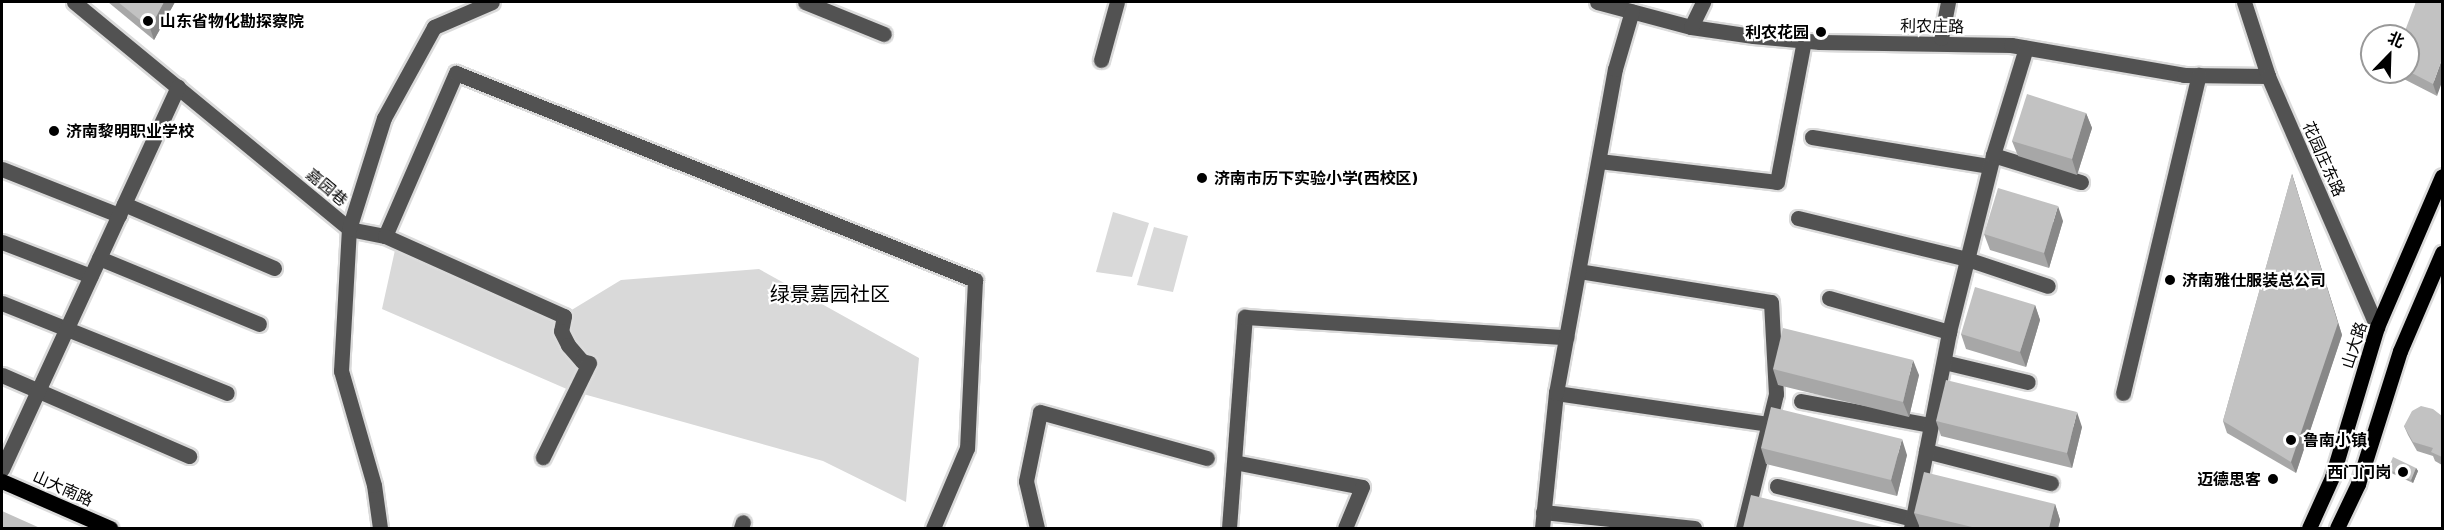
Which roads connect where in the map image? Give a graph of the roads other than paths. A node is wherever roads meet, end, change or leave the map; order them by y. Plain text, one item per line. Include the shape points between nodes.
1 (74, 2) edge
2 (492, 2) edge
3 (805, 2) edge
4 (1117, 2) edge
5 (1597, 2) edge
6 (1703, 2) edge
7 (1948, 2) edge
8 (2244, 2) edge
9 (1632, 11) junction
10 (1691, 27) junction
11 (884, 34) dead end
12 (1941, 38) dead end
13 (1804, 41) junction
14 (2026, 48) junction
15 (1101, 60) dead end
16 (2199, 75) junction
17 (2268, 76) junction
18 (178, 87) junction
19 (1812, 137) dead end
20 (1599, 161) junction
21 (1992, 161) junction
22 (2, 169) edge
23 (2442, 176) edge
24 (2081, 182) dead end
25 (121, 209) junction
26 (1798, 218) dead end
27 (349, 229) junction
28 (385, 236) junction
29 (2, 242) edge
30 (2442, 253) edge
31 (99, 258) junction
32 (1967, 259) junction
33 (274, 268) dead end
34 (1579, 271) junction
35 (91, 276) junction
36 (2048, 285) dead end
37 (1829, 298) dead end
38 (2, 303) edge
39 (259, 324) dead end
40 (67, 327) junction
41 (2377, 327) junction
42 (1949, 332) junction
43 (1566, 337) junction
44 (1944, 362) junction
45 (2, 375) edge
46 (2028, 382) dead end
47 (38, 390) junction
48 (226, 393) dead end
49 (1556, 393) junction
50 (2123, 393) dead end
51 (1801, 401) dead end
52 (1768, 424) junction
53 (1931, 425) junction
54 (1926, 451) junction
55 (189, 456) dead end
56 (543, 457) dead end
57 (1207, 458) dead end
58 (1239, 463) dead end
59 (2, 469) edge
60 (2, 480) edge
61 (2051, 483) dead end
62 (1778, 486) dead end
63 (1543, 512) junction
64 (1912, 524) edge
65 (110, 528) edge
66 (381, 528) edge
67 (933, 528) edge
68 (1037, 528) edge
69 (1229, 528) edge
70 (1345, 528) edge
71 (1542, 528) edge
72 (1694, 528) edge
73 (1743, 528) edge
74 (2309, 528) edge
75 (2337, 528) edge

1 - 18 street, 嘉园巷
2 - 27 street via 434,27 384,118
3 - 11 street
4 - 15 street
5 - 9 street, 利农庄路
6 - 10 street
7 - 12 street
8 - 17 street, 花园庄东路
9 - 10 street, 利农庄路
9 - 20 street via 1615,69
10 - 13 street, 利农庄路
13 - 14 street, 利农庄路
13 - 20 street via 1777,182
14 - 16 street, 利农庄路
14 - 21 street
16 - 17 street, 利农庄路
16 - 50 street
17 - 41 street, 花园庄东路
18 - 25 street
18 - 27 street, 嘉园巷
19 - 21 street
20 - 34 street
21 - 24 street
21 - 32 street
22 - 25 street
23 - 41 main road, 山大路
25 - 31 street
25 - 33 street
26 - 32 street
27 - 28 street
27 - 66 street, 嘉园巷 via 342,371 374,484
28 - 56 street via 564,316 561,331 568,345 582,361 589,363
28 - 67 street via 456,73 975,280 967,448
29 - 35 street
30 - 75 main road via 2400,351 2358,484
31 - 35 street
31 - 39 street
32 - 36 street
32 - 42 street
34 - 43 street
34 - 52 street via 1772,302 1776,394
35 - 40 street
37 - 42 street
38 - 40 street
40 - 47 street
40 - 48 street
41 - 74 main road, 山大路 via 2332,477
42 - 44 street
43 - 49 street
43 - 69 street via 1245,317
44 - 46 street
44 - 53 street
45 - 47 street
47 - 55 street
47 - 59 street
49 - 52 street
49 - 63 street
51 - 53 street
52 - 73 street
53 - 54 street
54 - 61 street
54 - 64 street
57 - 68 street via 1040,412 1026,481
58 - 70 street via 1362,487
60 - 65 main road, 山大南路
62 - 64 street
63 - 71 street
63 - 72 street

